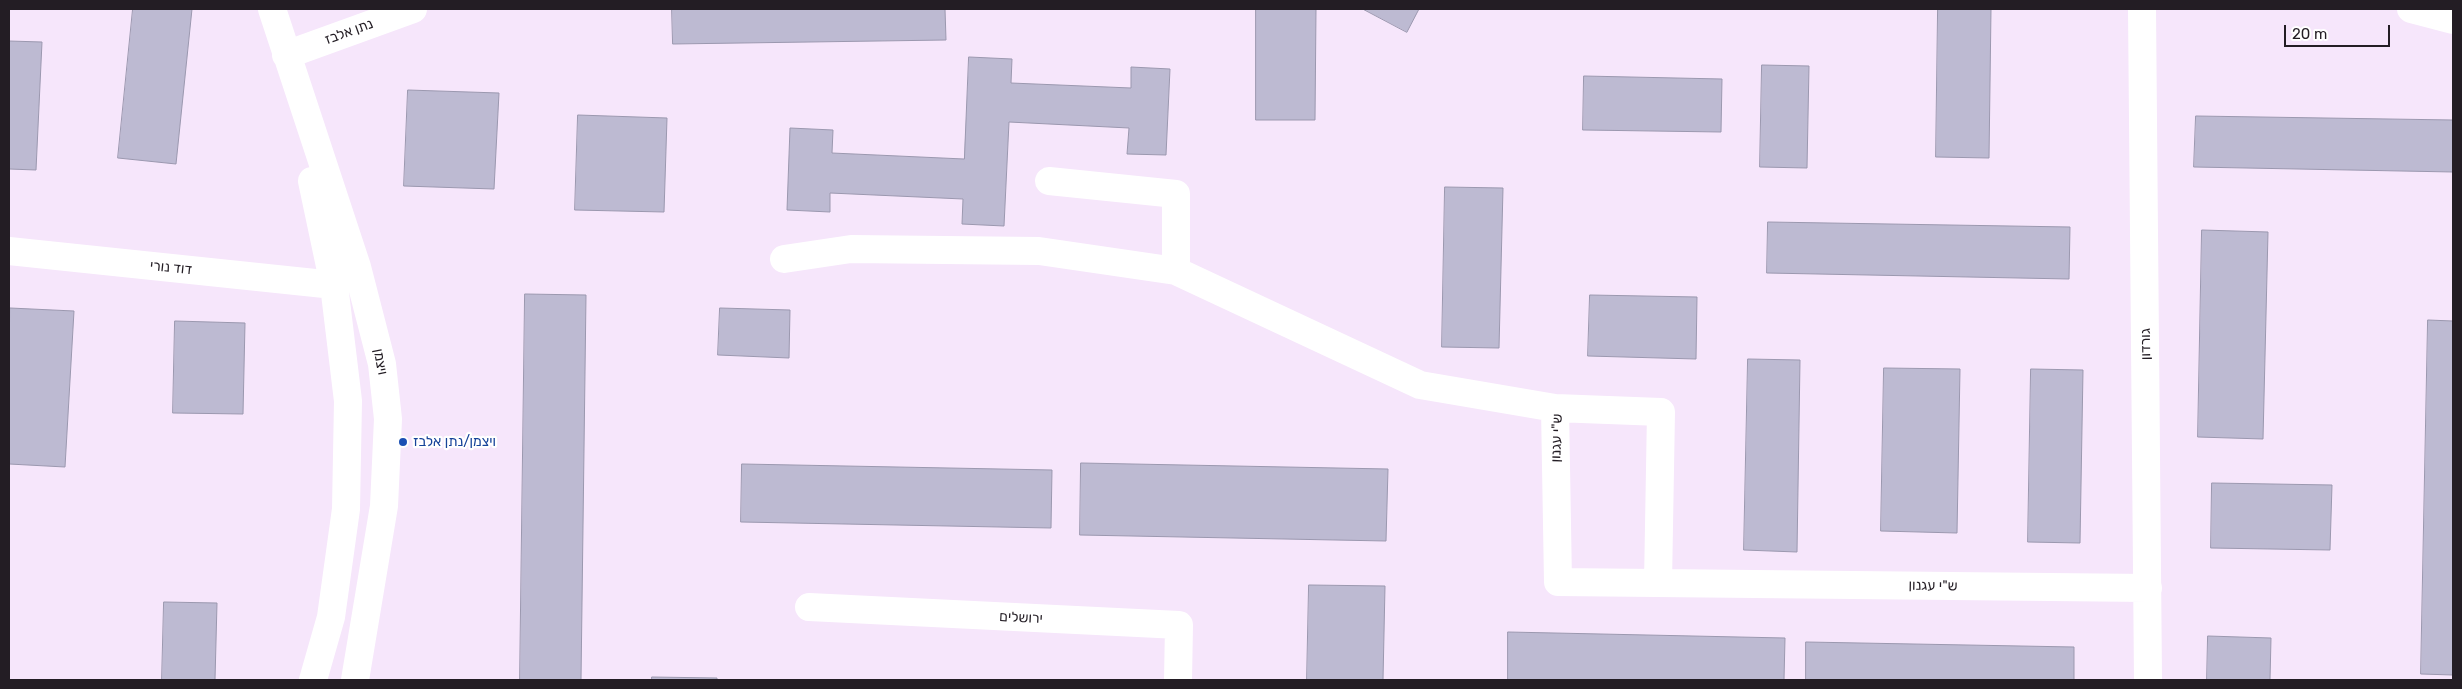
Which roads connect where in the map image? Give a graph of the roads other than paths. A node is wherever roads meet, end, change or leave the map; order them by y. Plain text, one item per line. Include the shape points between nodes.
1 (272, 9) edge
2 (413, 9) edge
3 (2142, 9) edge
4 (2411, 9) edge
5 (2453, 20) edge
6 (286, 55) junction
7 (1049, 181) dead end
8 (9, 251) edge
9 (784, 259) dead end
10 (1176, 270) junction
11 (334, 284) junction
12 (1555, 408) junction
13 (1658, 583) junction
14 (2148, 588) junction
15 (809, 607) dead end
16 (313, 680) edge
17 (355, 680) edge
18 (1178, 680) edge
19 (2148, 680) edge

1 - 6 street, ויצמן
2 - 6 street, נתן אלבז
3 - 14 street, גורדון
4 - 5 street
6 - 11 street, ויצמן
6 - 17 street, ויצמן via 357,267 382,364 388,419 384,506
7 - 10 street via 1176,194
8 - 11 street, דוד נורי
9 - 10 street via 851,249 1039,251
10 - 12 street via 1420,385
11 - 16 street, ויצמן via 348,401 346,508 331,617
12 - 13 street, ש"י עגנון via 1558,582
12 - 13 street, ש"י עגנון via 1661,412
13 - 14 street, ש"י עגנון
14 - 19 street, גורדון
15 - 18 street, ירושלים via 1179,626

